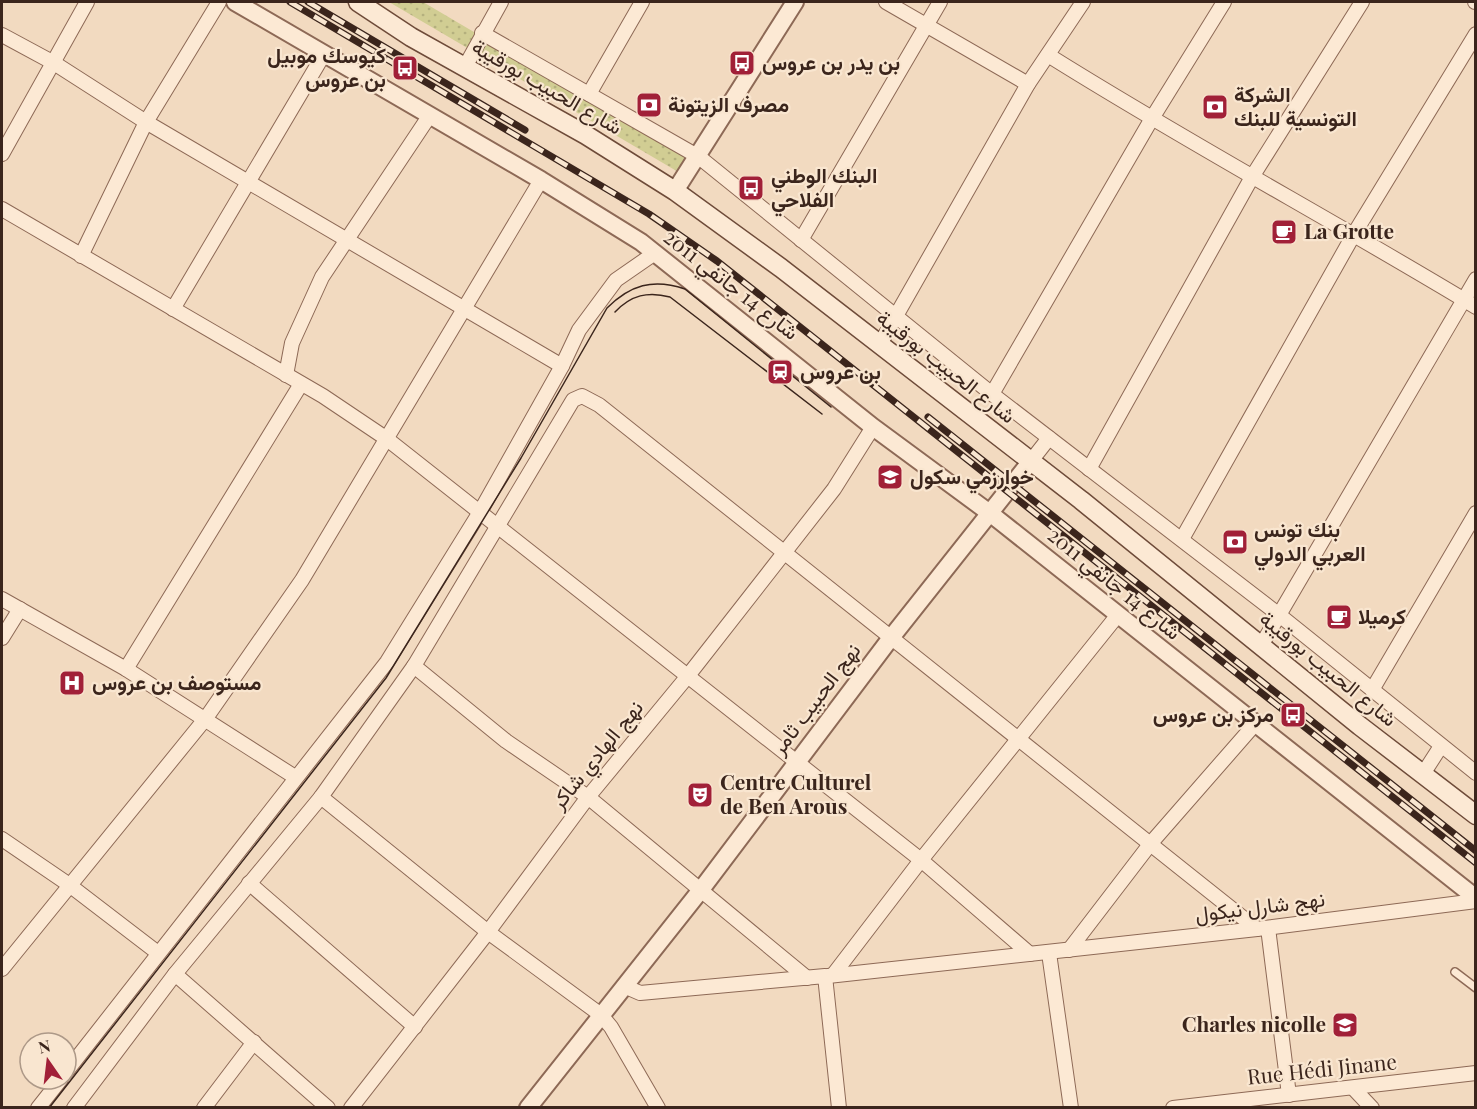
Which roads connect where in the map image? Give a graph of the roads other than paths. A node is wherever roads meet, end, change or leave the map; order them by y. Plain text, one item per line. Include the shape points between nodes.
1 (87, 2) edge
2 (219, 2) edge
3 (236, 2) edge
4 (360, 2) edge
5 (501, 2) edge
6 (642, 2) edge
7 (795, 2) edge
8 (886, 2) edge
9 (940, 2) edge
10 (1065, 2) edge
11 (1224, 2) edge
12 (1362, 2) edge
13 (1081, 5) edge
14 (925, 26) junction
15 (482, 33) junction
16 (1476, 34) edge
17 (2, 35) edge
18 (324, 54) junction
19 (1048, 55) junction
20 (54, 63) junction
21 (466, 65) junction
22 (1028, 84) junction
23 (589, 94) junction
24 (430, 115) junction
25 (1151, 120) junction
26 (146, 122) junction
27 (2, 154) edge
28 (699, 157) junction
29 (1252, 177) junction
30 (541, 180) junction
31 (249, 183) junction
32 (675, 191) junction
33 (2, 209) edge
34 (1354, 234) junction
35 (348, 240) junction
36 (801, 240) junction
37 (654, 253) junction
38 (81, 256) junction
39 (1476, 279) edge
40 (1470, 304) edge
41 (173, 309) junction
42 (465, 310) junction
43 (896, 315) junction
44 (880, 344) junction
45 (562, 366) junction
46 (286, 375) junction
47 (301, 384) junction
48 (992, 394) junction
49 (873, 427) junction
50 (1049, 438) junction
51 (387, 439) junction
52 (1032, 461) junction
53 (1089, 469) junction
54 (480, 512) junction
55 (1476, 513) edge
56 (991, 514) junction
57 (499, 526) junction
58 (1182, 539) junction
59 (785, 551) junction
60 (2, 599) edge
61 (20, 609) junction
62 (1278, 615) junction
63 (1118, 616) junction
64 (2, 638) edge
65 (890, 639) junction
66 (1262, 644) junction
67 (414, 666) junction
68 (126, 669) junction
69 (687, 677) junction
70 (1372, 690) junction
71 (206, 718) junction
72 (1255, 724) junction
73 (1019, 740) junction
74 (1441, 746) junction
75 (1476, 755) edge
76 (797, 761) junction
77 (1472, 770) edge
78 (1423, 774) junction
79 (295, 777) junction
80 (321, 796) junction
81 (588, 797) junction
82 (1476, 815) edge
83 (2, 839) edge
84 (1151, 843) junction
85 (921, 860) junction
86 (249, 883) junction
87 (68, 885) junction
88 (700, 891) junction
89 (1476, 900) edge
90 (1263, 929) junction
91 (488, 932) junction
92 (1069, 950) junction
93 (158, 953) junction
94 (1049, 953) junction
95 (1030, 954) junction
96 (2, 969) edge
97 (1455, 972) dead end
98 (175, 974) junction
99 (829, 976) junction
100 (807, 978) junction
101 (624, 986) junction
102 (1476, 988) edge
103 (601, 1016) junction
104 (415, 1028) junction
105 (254, 1042) junction
106 (78, 1056) edge
107 (1476, 1074) edge
108 (1354, 1089) junction
109 (52, 1091) edge
110 (1289, 1095) junction
111 (39, 1107) edge
112 (74, 1107) edge
113 (204, 1107) edge
114 (328, 1107) edge
115 (351, 1107) edge
116 (528, 1107) edge
117 (658, 1107) edge
118 (839, 1107) edge
119 (1071, 1107) edge
120 (1179, 1107) edge
121 (1372, 1107) edge

1 - 20 street
2 - 26 street
3 - 18 street, شارع 14 جانفي 2011
4 - 21 main road, شارع الحبيب بورقيبة via 411,36
5 - 15 street
6 - 23 street
7 - 28 street
8 - 14 street
9 - 14 street
10 - 13 street
11 - 25 street
12 - 29 street
13 - 19 street
14 - 22 street
14 - 36 street
15 - 21 street
15 - 23 street
16 - 34 street
17 - 20 street
18 - 24 street, شارع 14 جانفي 2011
18 - 31 street
19 - 22 street
19 - 25 street
20 - 26 street
20 - 27 street
21 - 32 main road, شارع الحبيب بورقيبة
22 - 43 street
23 - 28 street
24 - 30 street, شارع 14 جانفي 2011
24 - 35 street
25 - 29 street
25 - 48 street
26 - 31 street
26 - 38 street
28 - 32 street
28 - 36 street
29 - 34 street
29 - 53 street
30 - 37 street, شارع 14 جانفي 2011
30 - 42 street
31 - 35 street
31 - 41 street
32 - 44 main road, شارع الحبيب بورقيبة
33 - 38 street
34 - 40 street
34 - 58 street
35 - 42 street
35 - 46 street via 309,302 292,343
36 - 43 street
37 - 45 street via 616,280 596,304
37 - 49 street, شارع 14 جانفي 2011
38 - 41 street
39 - 40 street
40 - 62 street
41 - 46 street
42 - 45 street
42 - 51 street
43 - 44 street
43 - 48 street
44 - 52 main road, شارع الحبيب بورقيبة
45 - 54 street
46 - 47 street
47 - 51 street
47 - 68 street
48 - 50 street
49 - 56 street, شارع 14 جانفي 2011
49 - 59 street, نهج الهادي شاكر via 834,489
50 - 52 street
50 - 53 street
51 - 54 street
51 - 71 street via 302,580
52 - 56 street, نهج الحبيب ثامر
52 - 66 main road, شارع الحبيب بورقيبة
53 - 58 street
54 - 57 street
54 - 79 street via 387,662
55 - 70 street
56 - 63 street, شارع 14 جانفي 2011
56 - 65 street, نهج الحبيب ثامر
57 - 59 street via 567,408 582,396
57 - 67 street
57 - 69 street
58 - 62 street
59 - 65 street
59 - 69 street, نهج الهادي شاكر
60 - 61 street
61 - 64 street
61 - 68 street
62 - 66 street
62 - 70 street
63 - 72 street, شارع 14 جانفي 2011
63 - 73 street
65 - 73 street
65 - 76 street, نهج الحبيب ثامر
66 - 78 main road, شارع الحبيب بورقيبة
67 - 80 street
67 - 81 street via 506,741
68 - 71 street
69 - 76 street
69 - 81 street, نهج الهادي شاكر
70 - 74 street
71 - 79 street
71 - 87 street
72 - 84 street
72 - 89 street, شارع 14 جانفي 2011
73 - 84 street
73 - 85 street
74 - 77 street
74 - 78 street
75 - 77 street
76 - 85 street
76 - 88 street, نهج الحبيب ثامر
78 - 82 main road, شارع الحبيب بورقيبة
79 - 93 street
80 - 86 street
80 - 91 street
81 - 88 street
81 - 91 street, نهج الهادي شاكر
83 - 87 street
84 - 90 street
84 - 92 street
85 - 95 street
85 - 99 street
86 - 98 street
86 - 104 street
87 - 93 street
87 - 96 street
88 - 100 street
88 - 101 street, نهج الحبيب ثامر
89 - 90 street, نهج شارل نيكول
90 - 92 street, نهج شارل نيكول
90 - 110 street
91 - 103 street
91 - 104 street, نهج الهادي شاكر
92 - 94 street, نهج شارل نيكول
93 - 106 street
94 - 95 street, نهج شارل نيكول
94 - 119 street
95 - 99 street, نهج شارل نيكول
97 - 102 lane
98 - 105 street
98 - 112 street
99 - 100 street, نهج شارل نيكول
99 - 118 street
100 - 101 street, نهج شارل نيكول via 640,993
101 - 103 street, نهج الحبيب ثامر
103 - 116 street, نهج الحبيب ثامر
103 - 117 street
104 - 115 street, نهج الهادي شاكر
105 - 113 street
105 - 114 street
107 - 108 street, Rue Hédi Jinane
108 - 110 street, Rue Hédi Jinane
108 - 121 street
109 - 111 street
110 - 120 street, Rue Hédi Jinane

